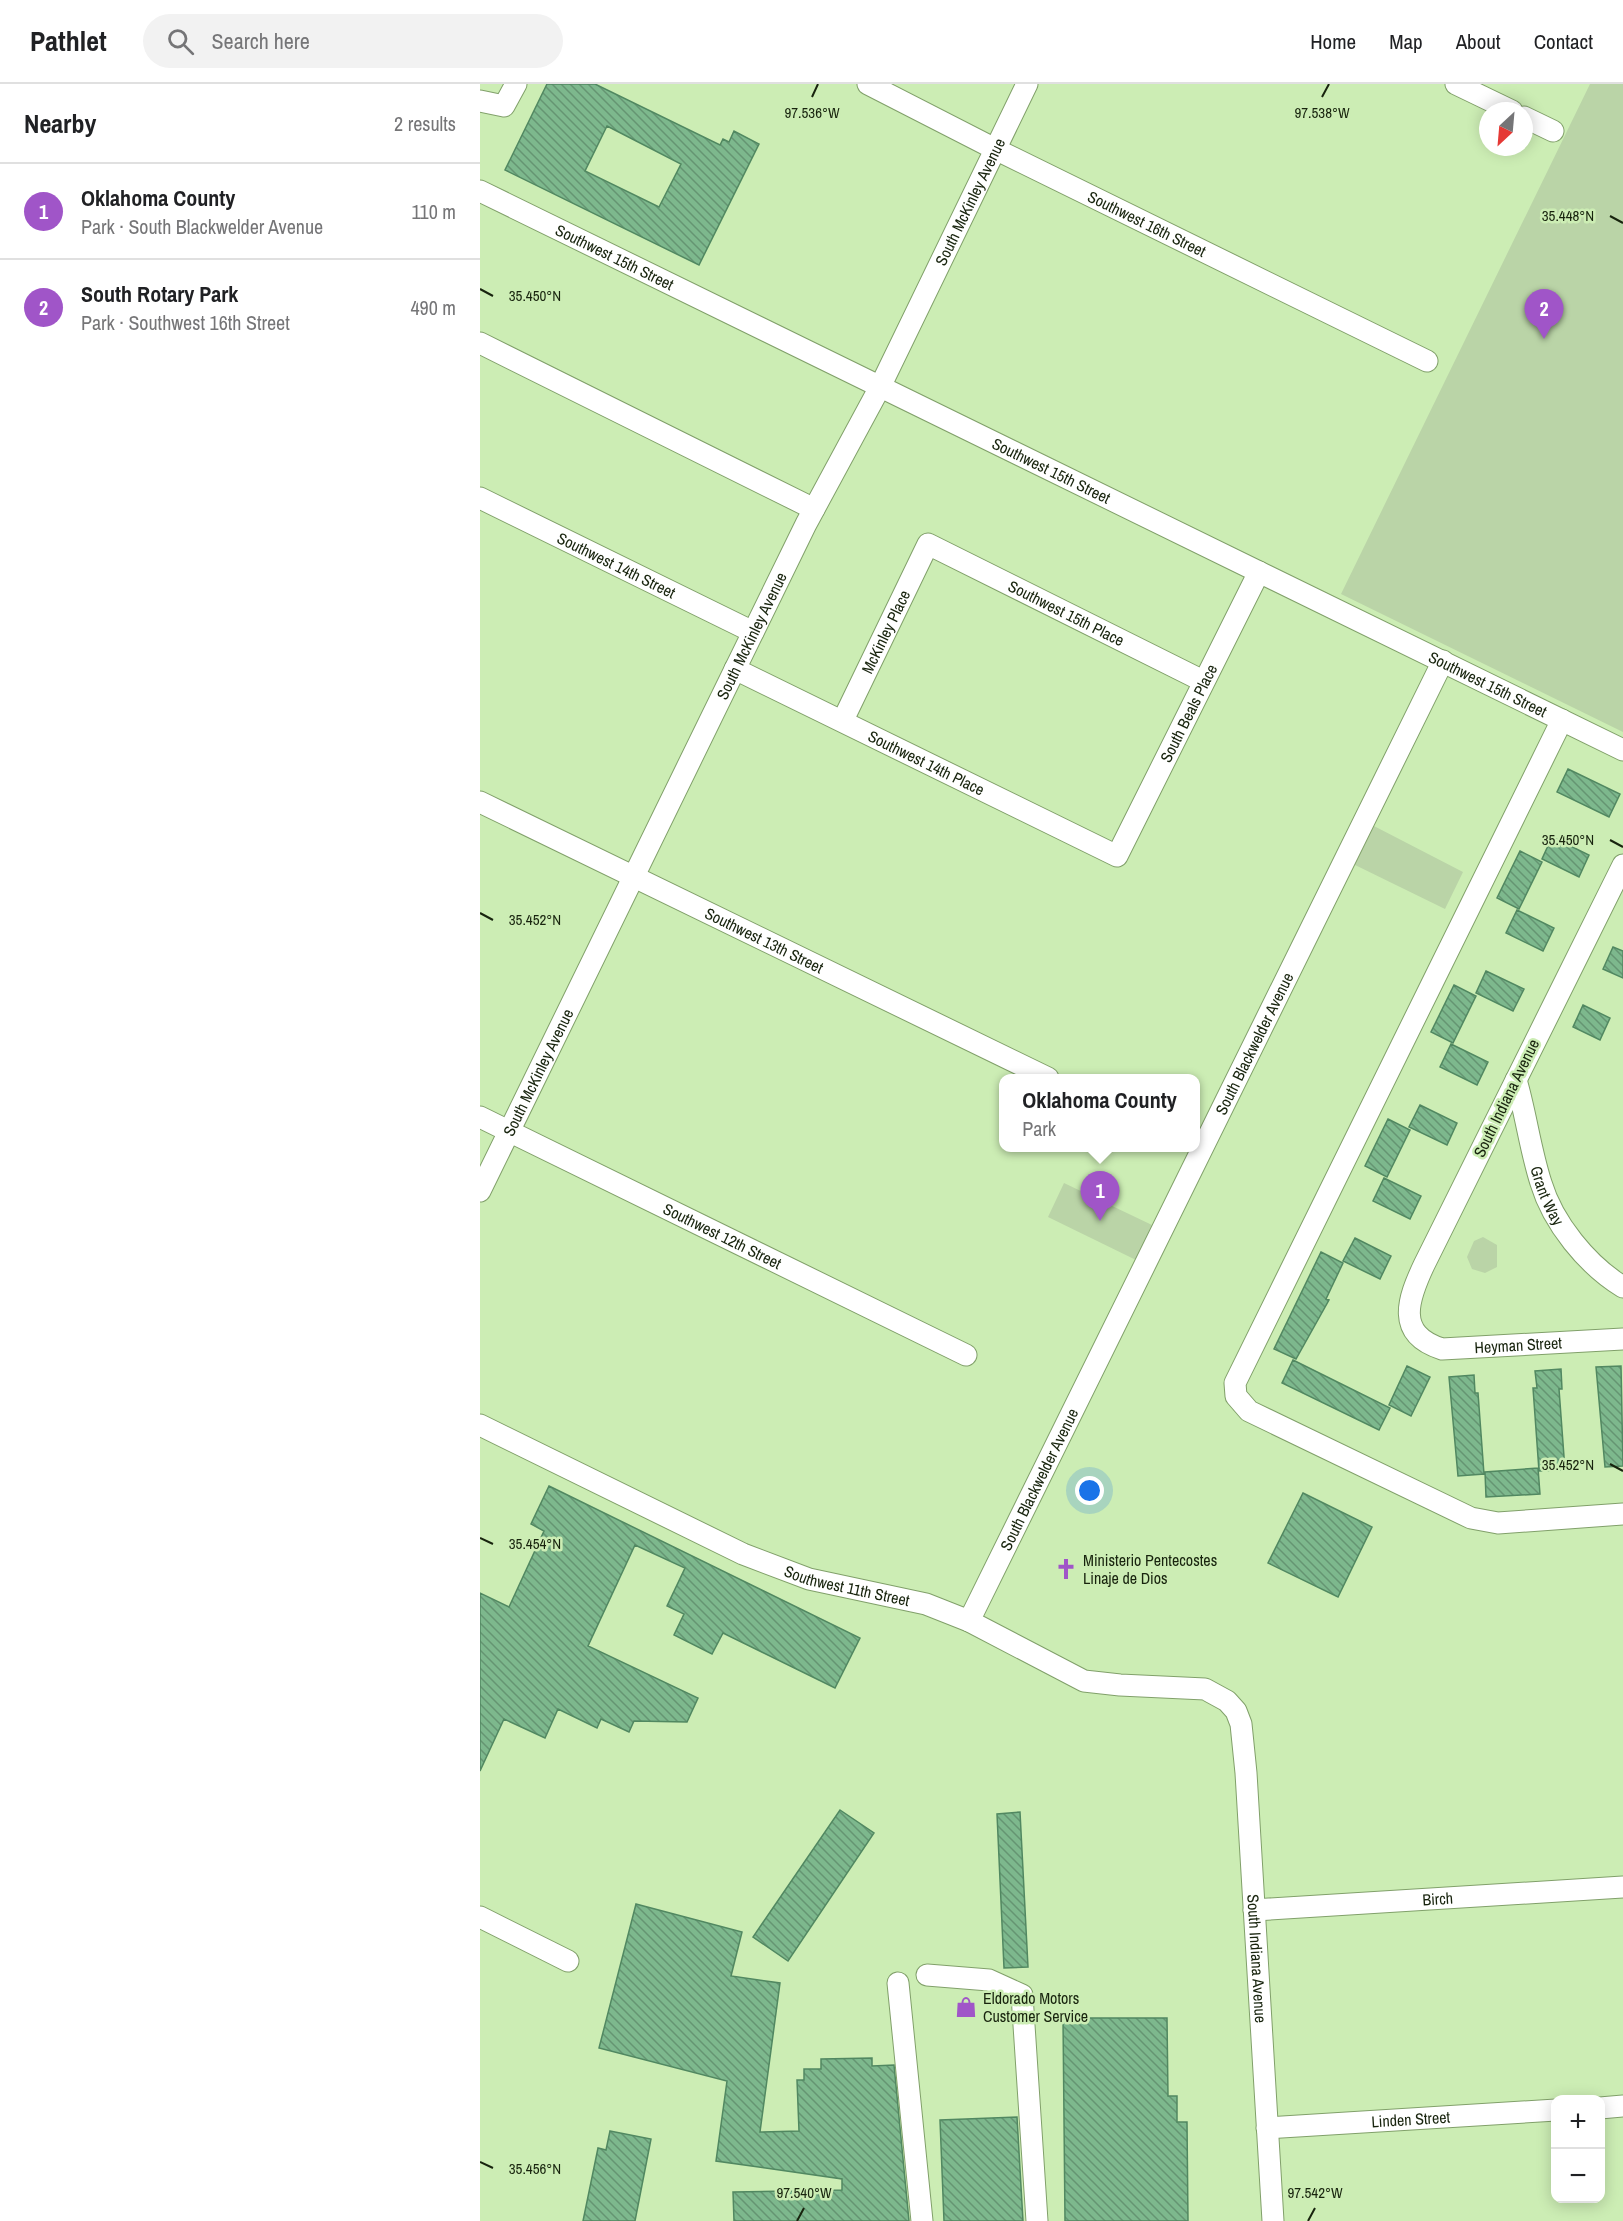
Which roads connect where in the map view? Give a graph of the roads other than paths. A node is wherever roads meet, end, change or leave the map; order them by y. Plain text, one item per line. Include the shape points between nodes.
1 (516, 84) edge
2 (868, 84) edge
3 (1028, 84) edge
4 (1456, 84) edge
5 (480, 101) edge
6 (1493, 102) edge
7 (1533, 121) edge
8 (1553, 130) dead end
9 (995, 149) junction
10 (480, 191) edge
11 (480, 343) edge
12 (1427, 360) dead end
13 (880, 387) junction
14 (480, 498) edge
15 (814, 509) junction
16 (928, 544) joint
17 (1258, 572) junction
18 (753, 632) junction
19 (1443, 661) junction
20 (735, 669) junction
21 (1203, 681) junction
22 (843, 720) junction
23 (1562, 720) junction
24 (1623, 750) edge
25 (480, 802) edge
26 (1117, 856) joint
27 (1623, 865) edge
28 (633, 877) junction
29 (1040, 1074) edge
30 (1516, 1080) junction
31 (480, 1117) edge
32 (509, 1131) junction
33 (1200, 1145) edge
34 (1197, 1152) edge
35 (480, 1191) edge
36 (1623, 1287) edge
37 (1417, 1335) joint
38 (1623, 1340) edge
39 (966, 1355) dead end
40 (480, 1425) edge
41 (1623, 1514) edge
42 (969, 1621) junction
43 (1227, 1701) joint
44 (1623, 1887) edge
45 (1254, 1910) junction
46 (480, 1917) edge
47 (568, 1961) dead end
48 (927, 1975) dead end
49 (898, 1983) dead end
50 (1623, 2106) edge
51 (1605, 2108) edge
52 (1551, 2110) edge
53 (1267, 2128) junction
54 (922, 2221) edge
55 (1037, 2221) edge
56 (1273, 2221) edge

1 - 5 street via 504,106
2 - 9 street, Southwest 16th Street
3 - 9 street, South McKinley Avenue
4 - 6 street
7 - 8 street
9 - 12 street, Southwest 16th Street
9 - 13 street, South McKinley Avenue
10 - 13 street, Southwest 15th Street
11 - 15 street
13 - 15 street, South McKinley Avenue
13 - 17 street, Southwest 15th Street
14 - 18 street, Southwest 14th Street
15 - 18 street, South McKinley Avenue
16 - 21 street, Southwest 15th Place
16 - 22 street, McKinley Place
17 - 19 street, Southwest 15th Street
17 - 21 street, South Beals Place
18 - 20 street, South McKinley Avenue
19 - 23 street, Southwest 15th Street
19 - 33 street, South Blackwelder Avenue
20 - 22 street, Southwest 14th Place
20 - 28 street, South McKinley Avenue
21 - 26 street, South Beals Place
22 - 26 street, Southwest 14th Place
23 - 24 street, Southwest 15th Street
23 - 41 street via 1235,1383 1236,1396 1249,1411 1471,1518 1498,1523
25 - 28 street, Southwest 13th Street
27 - 30 street, South Indiana Avenue
28 - 29 street, Southwest 13th Street
28 - 32 street, South McKinley Avenue
30 - 36 street, Grant Way via 1535,1162 1552,1209 1587,1256
30 - 37 street, South Indiana Avenue via 1413,1289 1409,1316
31 - 32 street, Southwest 12th Street
32 - 35 street, South McKinley Avenue
32 - 39 street, Southwest 12th Street
34 - 42 street, South Blackwelder Avenue
37 - 38 street, Heyman Street via 1434,1347 1449,1350
40 - 42 street, Southwest 11th Street via 743,1554 809,1579 926,1604
42 - 43 street, Southwest 11th Street via 1084,1681 1205,1689
43 - 45 street, South Indiana Avenue via 1241,1724
44 - 45 street, Birch
45 - 53 street, South Indiana Avenue
46 - 47 street
48 - 55 street via 988,1980 1022,1995
49 - 54 street
50 - 51 street
52 - 53 street, Linden Street
53 - 56 street, South Indiana Avenue

